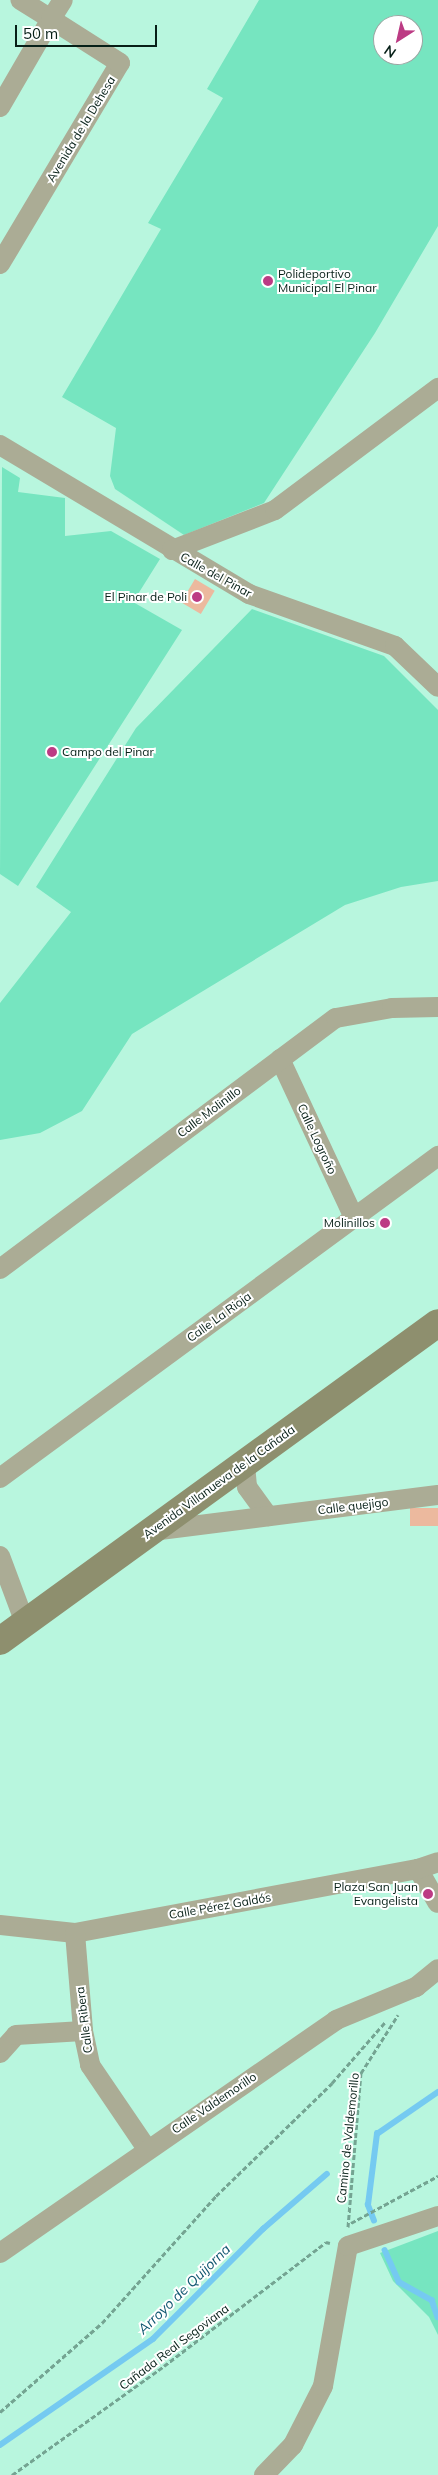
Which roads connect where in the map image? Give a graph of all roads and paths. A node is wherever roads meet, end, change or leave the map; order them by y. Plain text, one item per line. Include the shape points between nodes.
1 (21, 0) edge
2 (62, 0) edge
3 (51, 19) junction
4 (0, 107) edge
5 (0, 264) edge
6 (438, 388) edge
7 (0, 446) edge
8 (172, 550) junction
9 (438, 687) edge
10 (438, 1007) edge
11 (280, 1059) junction
12 (438, 1156) edge
13 (354, 1218) junction
14 (0, 1269) edge
15 (438, 1322) edge
16 (245, 1464) junction
17 (0, 1478) edge
18 (438, 1495) edge
19 (268, 1516) junction
20 (152, 1531) junction
21 (0, 1556) edge
22 (25, 1623) junction
23 (0, 1641) edge
24 (438, 1862) edge
25 (418, 1870) junction
26 (438, 1903) edge
27 (0, 1925) edge
28 (75, 1933) junction
29 (438, 1969) edge
30 (416, 1987) junction
31 (83, 2031) junction
32 (0, 2053) edge
33 (147, 2149) junction
34 (438, 2176) edge
35 (438, 2216) edge
36 (348, 2224) junction
37 (341, 2238) junction
38 (326, 2242) junction
39 (0, 2254) edge
40 (0, 2412) edge
41 (12, 2475) edge
42 (264, 2475) edge

1 - 3 street
2 - 3 street
3 - 4 street
3 - 5 street, Avenida de la Dehesa via 120,63
6 - 8 street via 275,510
7 - 8 street, Calle del Pinar
8 - 9 street, Calle del Pinar via 249,594 395,646
10 - 11 street, Calle Molinillo via 392,1008 336,1018
11 - 13 street, Calle Logroño
11 - 14 street, Calle Molinillo
12 - 13 street, Calle La Rioja
13 - 17 street, Calle La Rioja
15 - 16 main road, Avenida Villanueva de la Cañada
16 - 19 street via 247,1487
16 - 20 main road, Avenida Villanueva de la Cañada
18 - 19 street, Calle quejigo
19 - 20 street, Calle quejigo
20 - 22 main road, Avenida Villanueva de la Cañada
21 - 22 street
22 - 23 main road, Avenida Villanueva de la Cañada
24 - 25 street, Calle Pérez Galdós
25 - 26 street
25 - 28 street, Calle Pérez Galdós
27 - 28 street, Calle Pérez Galdós
28 - 31 street, Calle Ribera
29 - 30 street, Calle Valdemorillo
30 - 33 street, Calle Valdemorillo via 336,2020
30 - 36 path, Camino de Valdemorillo via 361,2073
30 - 40 path via 332,2082 216,2196 102,2323
31 - 32 street via 16,2035
31 - 33 street, Calle Ribera via 90,2065
33 - 39 street, Calle Valdemorillo
34 - 36 path, Cañada Real Segoviana
35 - 37 street
36 - 37 path, Camino de Valdemorillo
36 - 37 path, Cañada Real Segoviana
37 - 38 path
37 - 38 path, Cañada Real Segoviana
37 - 42 street via 323,2386 293,2444
38 - 41 path, Cañada Real Segoviana via 164,2366

